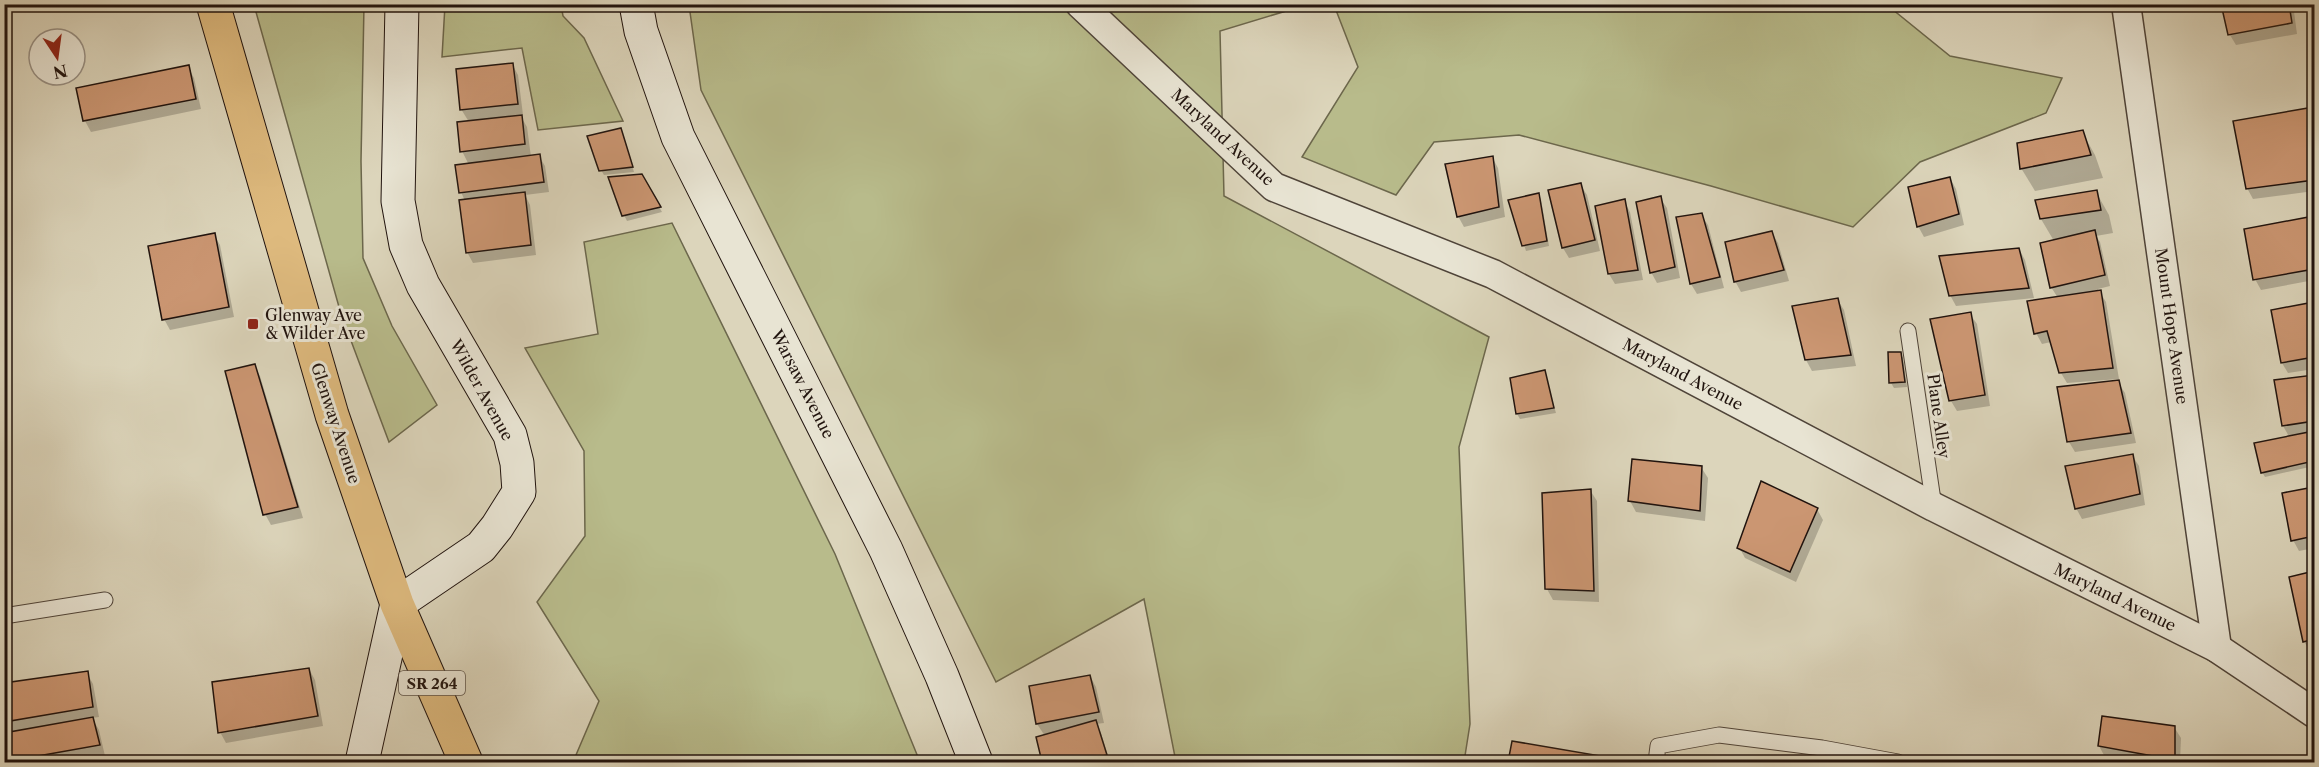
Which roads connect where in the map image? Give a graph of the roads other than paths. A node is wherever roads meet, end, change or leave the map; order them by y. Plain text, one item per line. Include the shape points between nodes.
1 (213, 4) edge
2 (402, 4) edge
3 (636, 4) edge
4 (1080, 4) edge
5 (2126, 4) edge
6 (1908, 331) dead end
7 (1934, 507) junction
8 (105, 600) dead end
9 (397, 604) junction
10 (4, 616) edge
11 (2217, 648) junction
12 (2314, 713) edge
13 (362, 762) edge
14 (466, 762) edge
15 (976, 762) edge
16 (1656, 762) edge
17 (1898, 762) edge

1 - 9 main road, Glenway Avenue / SR 264 via 332,415
2 - 9 main road, Wilder Avenue via 398,201 406,244 423,285 510,435 519,492 481,547
3 - 15 main road, Warsaw Avenue via 641,31 678,137 886,550
4 - 7 street, Maryland Avenue via 1274,187 1493,273
5 - 11 street, Mount Hope Avenue
6 - 7 lane, Plane Alley
7 - 11 street, Maryland Avenue
8 - 10 lane
9 - 13 main road
9 - 14 main road, Glenway Avenue / SR 264
11 - 12 street, Maryland Avenue
16 - 17 lane via 1658,746 1719,735

